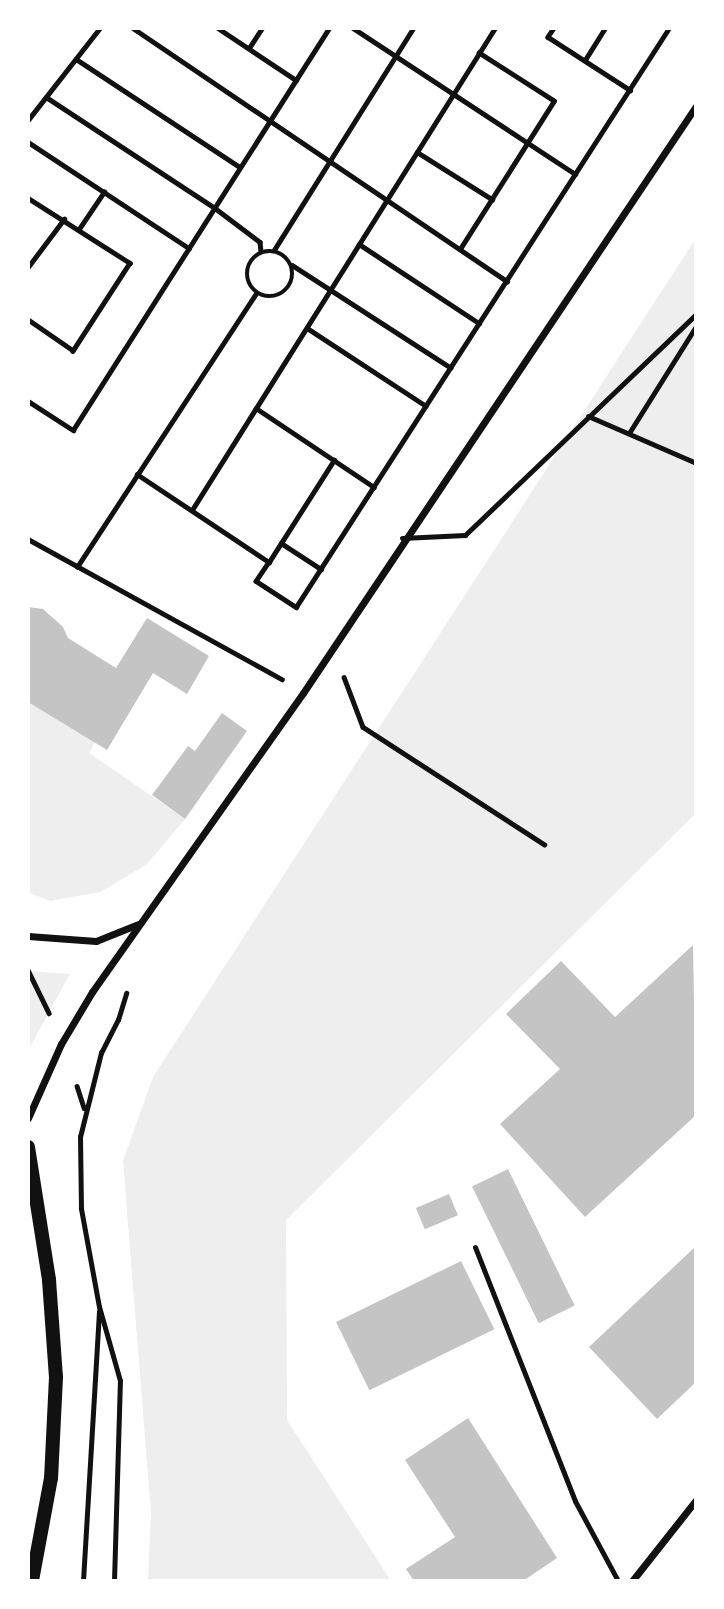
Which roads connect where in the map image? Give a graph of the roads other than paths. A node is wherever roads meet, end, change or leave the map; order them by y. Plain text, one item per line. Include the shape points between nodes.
1 (696, 106) edge
2 (696, 314) edge
3 (696, 326) edge
4 (588, 416) junction
5 (629, 433) junction
6 (696, 463) edge
7 (402, 538) junction
8 (139, 923) junction
9 (28, 936) edge
10 (28, 1118) edge
11 (28, 1147) edge
12 (475, 1247) dead end
13 (696, 1500) edge
14 (32, 1581) edge
15 (618, 1581) edge
16 (632, 1581) edge

1 - 7 street
2 - 4 lane
3 - 5 lane
4 - 5 lane
4 - 7 lane via 465,536
5 - 6 lane
7 - 8 street via 303,693
8 - 9 street via 96,941
8 - 10 street via 61,1044
11 - 14 main road via 50,1280 56,1377 51,1478
12 - 15 lane via 575,1501
13 - 16 street

